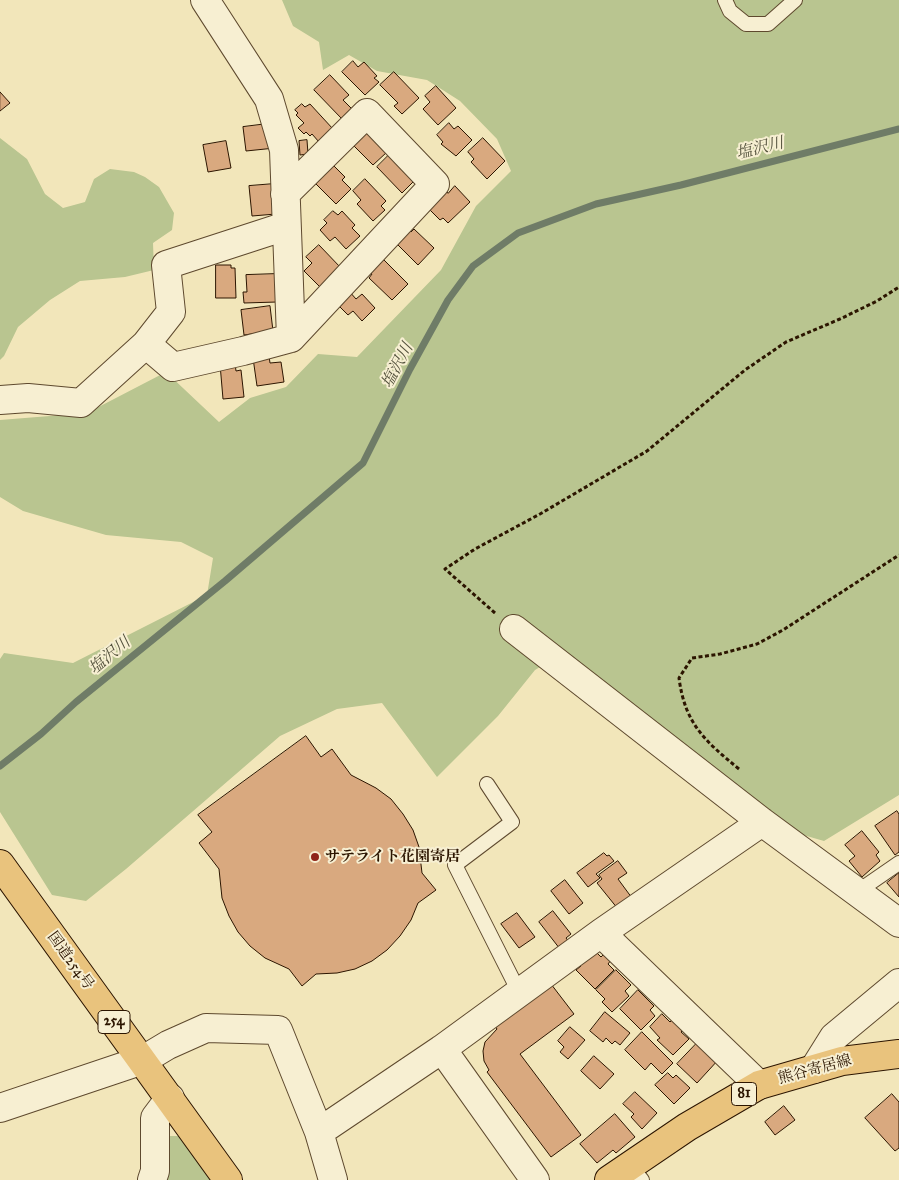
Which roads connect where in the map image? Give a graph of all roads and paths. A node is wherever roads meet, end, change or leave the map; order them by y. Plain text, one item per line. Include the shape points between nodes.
1 (205, 0) edge
2 (725, 0) edge
3 (795, 0) edge
4 (285, 194) junction
5 (286, 226) junction
6 (899, 287) edge
7 (290, 338) junction
8 (146, 344) junction
9 (0, 400) edge
10 (899, 555) edge
11 (514, 629) joint
12 (744, 774) dead end
13 (487, 784) dead end
14 (762, 822) junction
15 (899, 863) edge
16 (0, 864) edge
17 (857, 892) junction
18 (899, 924) edge
19 (601, 933) junction
20 (899, 983) edge
21 (519, 992) junction
22 (442, 1048) junction
23 (899, 1054) edge
24 (142, 1060) junction
25 (814, 1069) junction
26 (760, 1085) junction
27 (170, 1098) junction
28 (0, 1108) edge
29 (319, 1132) junction
30 (627, 1175) edge
31 (152, 1180) edge
32 (228, 1180) edge
33 (333, 1180) edge
34 (535, 1180) edge

1 - 4 street via 269,99 284,150
2 - 3 lane via 730,11 746,24 768,24
4 - 5 street
4 - 7 street via 367,113 435,184
5 - 7 street
5 - 8 street via 166,265 171,312
6 - 11 path via 877,301 786,342 745,370 647,451 445,569
7 - 8 street via 173,367
8 - 9 street via 82,403 28,398
10 - 12 path via 756,644 692,658 679,678 681,697 692,723 706,741
11 - 14 street
13 - 21 lane via 512,822 456,864
14 - 17 street
14 - 19 street
15 - 17 lane
16 - 24 main road, 国道254号 / 254
17 - 18 street
19 - 21 street
19 - 26 street
20 - 25 street via 834,1037
21 - 22 street
22 - 29 street
22 - 34 street
23 - 25 main road, 熊谷寄居線 / 81 via 842,1060
24 - 27 main road, 国道254号 / 254
24 - 28 street
24 - 29 street via 206,1028 278,1030
25 - 26 main road, 熊谷寄居線 / 81
26 - 30 main road, 熊谷寄居線 / 81 via 687,1127
27 - 31 street via 155,1118 155,1171
27 - 32 main road, 国道254号 / 254
29 - 33 street

